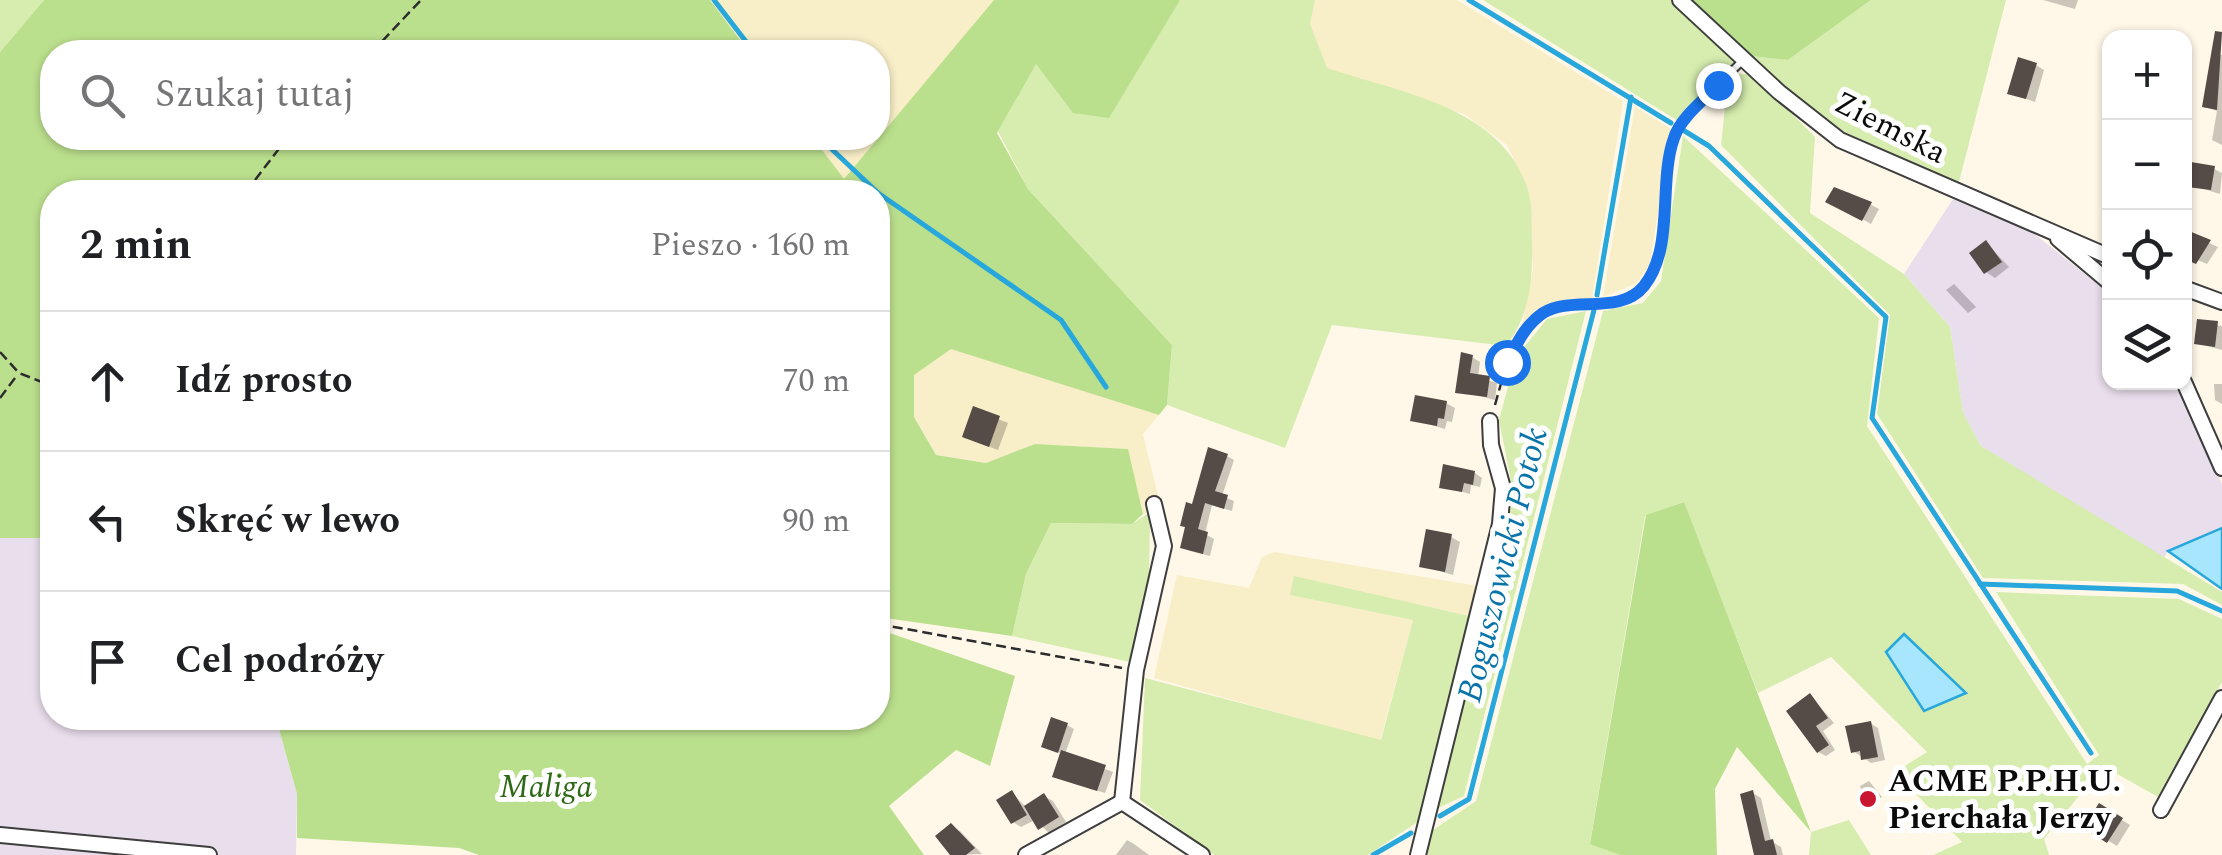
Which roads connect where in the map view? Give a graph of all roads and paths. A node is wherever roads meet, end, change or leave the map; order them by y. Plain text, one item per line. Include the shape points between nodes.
1 (421, 0) edge
2 (1680, 0) edge
3 (383, 40) edge
4 (1743, 59) junction
5 (1718, 85) joint
6 (278, 150) edge
7 (255, 180) edge
8 (2050, 232) junction
9 (2102, 254) edge
10 (2102, 276) edge
11 (2192, 291) edge
12 (2222, 302) edge
13 (0, 352) edge
14 (19, 373) junction
15 (40, 381) edge
16 (2188, 390) edge
17 (0, 398) edge
18 (1490, 421) joint
19 (2222, 468) edge
20 (1154, 504) dead end
21 (890, 626) edge
22 (1136, 670) junction
23 (2222, 698) edge
24 (1122, 802) junction
25 (2160, 810) dead end
26 (0, 836) edge
27 (209, 855) edge
28 (1026, 855) edge
29 (1202, 855) edge
30 (1418, 855) edge

1 - 3 path
2 - 4 street, Ziemska
4 - 5 lane
4 - 8 street, Ziemska via 1840,140
5 - 18 path via 1674,136 1656,262 1646,285 1624,300 1550,310 1532,322 1507,362
6 - 7 path
8 - 9 street, Ziemska
8 - 10 street, Ziemska
11 - 12 street
13 - 14 path
14 - 15 path
14 - 17 path
16 - 19 street
18 - 30 street via 1503,488 1500,524
20 - 22 street via 1164,546
21 - 22 path
22 - 24 street
23 - 25 street
24 - 28 street
24 - 29 street
26 - 27 street

